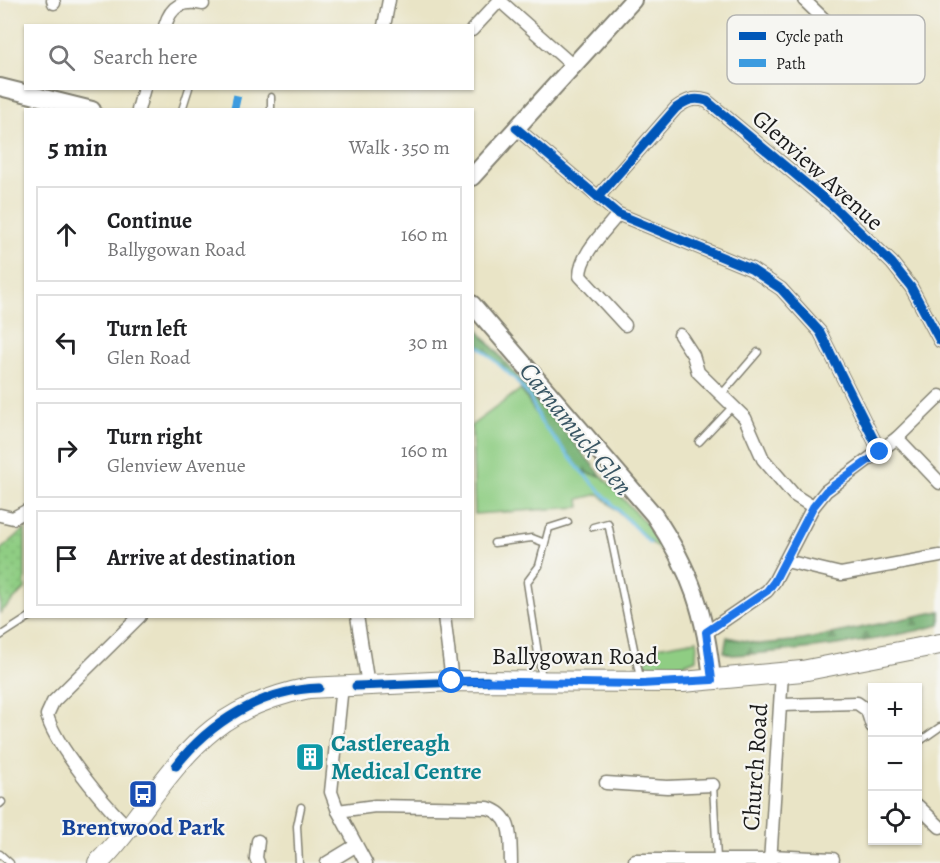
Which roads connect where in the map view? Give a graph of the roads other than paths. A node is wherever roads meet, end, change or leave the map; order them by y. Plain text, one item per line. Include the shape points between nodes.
1 (389, 0) edge
2 (500, 0) edge
3 (633, 0) edge
4 (804, 0) edge
5 (203, 4) dead end
6 (820, 15) edge
7 (166, 24) edge
8 (384, 24) edge
9 (474, 28) edge
10 (572, 65) junction
11 (0, 87) edge
12 (143, 90) edge
13 (188, 90) edge
14 (271, 97) dead end
15 (84, 108) edge
16 (139, 108) edge
17 (183, 108) edge
18 (271, 108) edge
19 (516, 128) junction
20 (474, 175) edge
21 (598, 197) junction
22 (618, 214) junction
23 (474, 306) edge
24 (625, 326) dead end
25 (680, 335) dead end
26 (940, 341) edge
27 (758, 352) dead end
28 (721, 395) junction
29 (940, 396) edge
30 (733, 406) junction
31 (897, 438) junction
32 (699, 442) dead end
33 (880, 452) junction
34 (940, 483) edge
35 (813, 507) junction
36 (24, 512) edge
37 (0, 515) edge
38 (568, 522) dead end
39 (592, 527) dead end
40 (494, 543) dead end
41 (545, 543) junction
42 (940, 556) edge
43 (786, 561) junction
44 (28, 618) edge
45 (138, 618) edge
46 (357, 618) edge
47 (444, 618) edge
48 (706, 632) junction
49 (0, 636) edge
50 (940, 644) edge
51 (783, 674) junction
52 (712, 680) junction
53 (452, 681) junction
54 (542, 682) junction
55 (641, 684) junction
56 (368, 685) junction
57 (342, 686) junction
58 (781, 705) junction
59 (868, 713) edge
60 (940, 727) edge
61 (922, 740) edge
62 (606, 783) dead end
63 (713, 785) joint
64 (301, 807) dead end
65 (922, 810) edge
66 (338, 811) junction
67 (940, 827) edge
68 (129, 828) junction
69 (258, 841) dead end
70 (355, 846) junction
71 (0, 854) edge
72 (108, 856) edge
73 (833, 859) dead end
74 (635, 860) dead end
75 (717, 860) junction
76 (770, 860) edge
77 (669, 862) edge
78 (10, 863) edge
79 (258, 863) edge
80 (299, 863) edge
81 (327, 863) edge
82 (366, 863) edge
83 (511, 863) edge

1 - 8 street
2 - 9 street
2 - 10 street
3 - 10 street
4 - 6 street
5 - 7 street via 183,2 174,7
10 - 19 street
11 - 15 street
12 - 16 street
13 - 17 lane
14 - 18 lane
19 - 20 street
19 - 21 street
21 - 22 street
21 - 26 street, Glenview Avenue via 676,108 697,98 707,101 833,206 892,263 911,287
22 - 24 street via 586,256 580,276
22 - 33 street via 751,269 781,289 820,332
23 - 48 street via 654,515 688,572
25 - 28 street via 698,372
27 - 28 lane
28 - 30 street
29 - 31 street
30 - 32 lane
30 - 35 street via 750,426 763,459 794,495
31 - 33 street
31 - 34 street
33 - 35 street via 826,491
35 - 43 street
36 - 37 street via 13,518
38 - 41 lane via 549,528
39 - 55 lane via 608,523
40 - 41 lane via 532,538
41 - 54 lane via 539,566 527,582
42 - 43 street via 841,574
43 - 48 street via 767,591
44 - 49 lane
45 - 68 street via 53,702 47,715 54,732 88,780
46 - 56 street
47 - 53 street
48 - 52 street
50 - 51 main road, Ballygowan Road
51 - 52 main road, Ballygowan Road
51 - 58 street, Church Road
52 - 55 main road, Ballygowan Road
53 - 54 main road, Ballygowan Road
53 - 56 main road, Ballygowan Road
54 - 55 main road, Ballygowan Road
56 - 57 main road, Ballygowan Road
57 - 66 street via 331,782
57 - 68 main road, Ballygowan Road via 286,692 227,718 191,747
58 - 59 street via 857,703
58 - 76 street, Church Road
60 - 61 lane
62 - 63 street
63 - 75 lane
64 - 80 lane via 297,826
65 - 67 street
66 - 70 street
66 - 83 street via 375,806 488,808 500,812 507,820
68 - 72 main road, Ballygowan Road
69 - 79 street
70 - 81 street
70 - 82 street
71 - 78 lane
73 - 76 street
74 - 77 street
75 - 76 street
75 - 77 street

